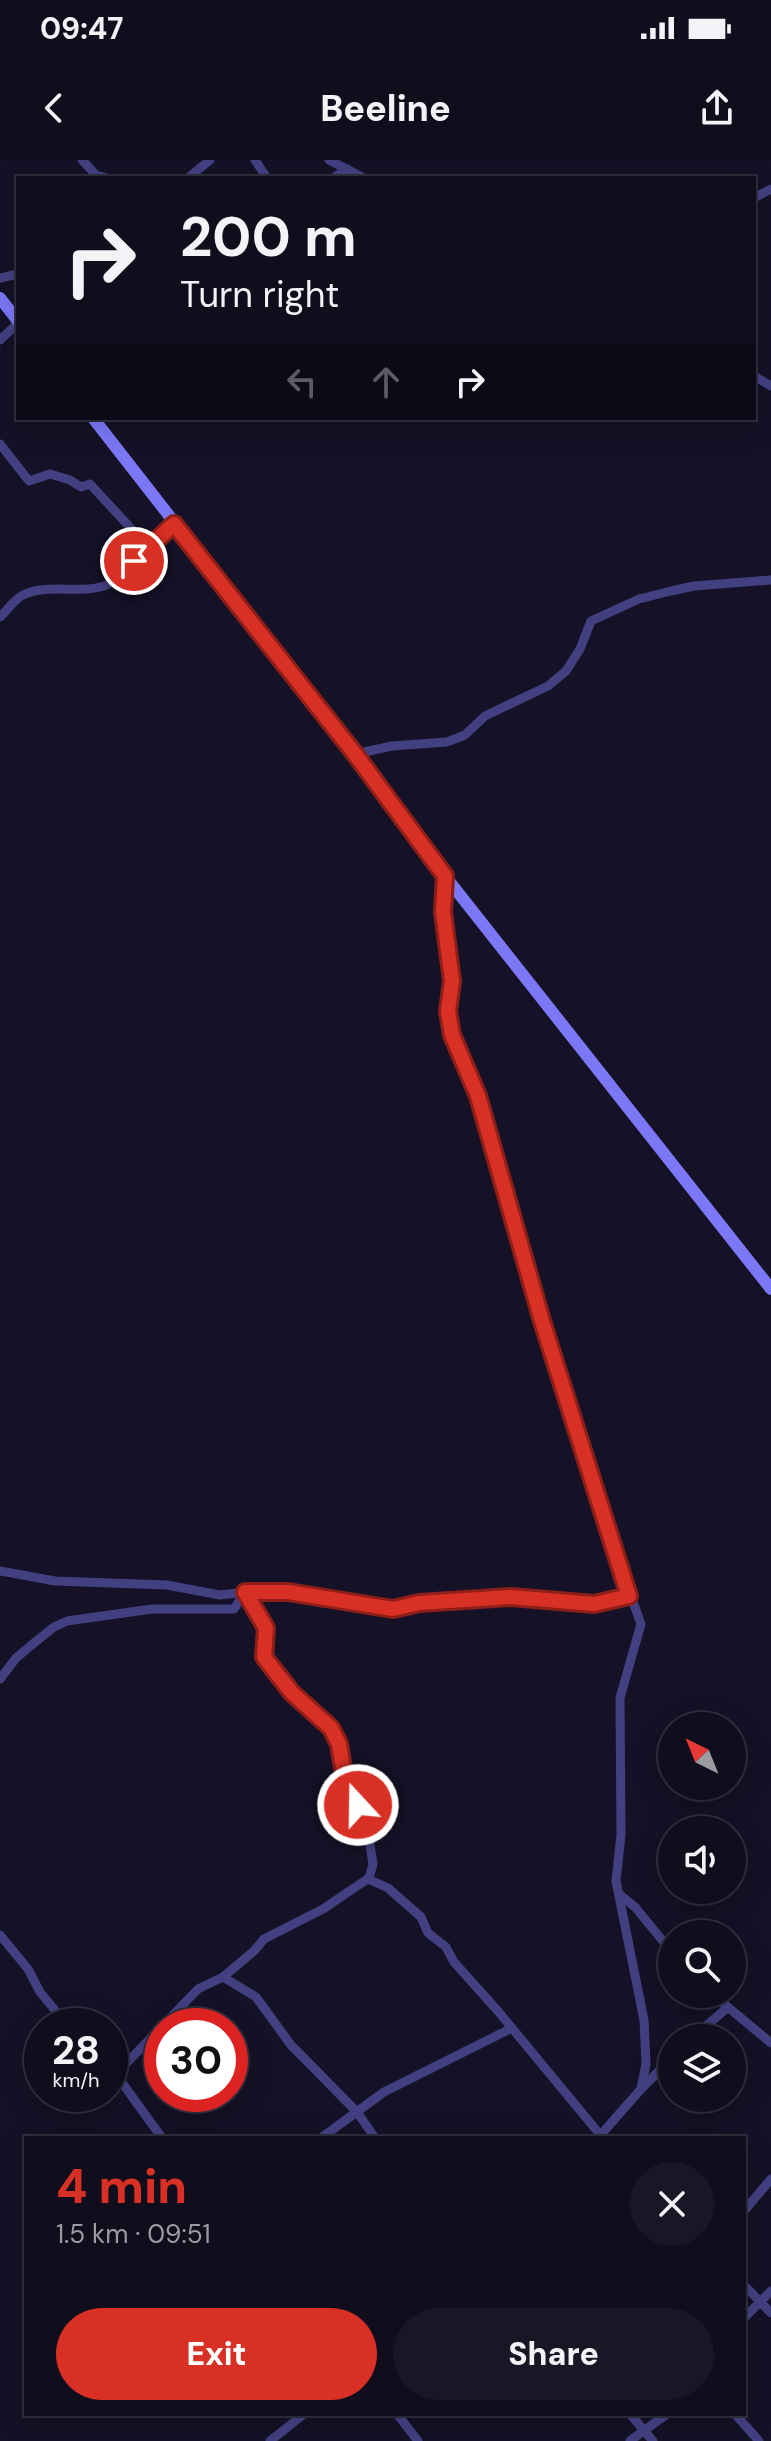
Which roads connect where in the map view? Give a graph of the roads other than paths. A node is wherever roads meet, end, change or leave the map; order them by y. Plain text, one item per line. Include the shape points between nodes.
1 (82, 160) edge
2 (210, 160) edge
3 (332, 162) edge
4 (347, 169) junction
5 (100, 176) edge
6 (190, 176) edge
7 (336, 176) edge
8 (360, 176) edge
9 (0, 298) edge
10 (16, 319) edge
11 (16, 324) edge
12 (0, 340) edge
13 (95, 420) edge
14 (0, 444) edge
15 (174, 524) junction
16 (149, 548) junction
17 (771, 580) edge
18 (0, 617) edge
19 (355, 754) junction
20 (445, 876) junction
21 (771, 1289) edge
22 (0, 1571) edge
23 (245, 1593) junction
24 (629, 1596) junction
25 (0, 1679) edge
26 (368, 1879) junction
27 (619, 1894) junction
28 (0, 1935) edge
29 (658, 1935) edge
30 (223, 1977) junction
31 (53, 2008) edge
32 (727, 2008) joint
33 (708, 2024) edge
34 (512, 2028) junction
35 (771, 2043) edge
36 (128, 2056) edge
37 (658, 2072) edge
38 (641, 2089) junction
39 (128, 2092) edge
40 (357, 2112) junction
41 (160, 2136) edge
42 (324, 2136) edge
43 (374, 2136) edge
44 (599, 2136) edge
45 (601, 2136) edge
46 (771, 2179) edge
47 (746, 2209) edge
48 (746, 2287) edge
49 (771, 2291) edge
50 (761, 2302) junction
51 (771, 2313) edge
52 (746, 2316) edge
53 (301, 2416) edge
54 (399, 2416) edge
55 (632, 2416) edge
56 (664, 2416) edge
57 (737, 2416) edge
58 (644, 2430) junction
59 (270, 2441) edge
60 (418, 2441) edge
61 (630, 2441) edge
62 (653, 2441) edge
63 (759, 2441) edge

1 - 5 street
2 - 6 street
3 - 4 street
4 - 7 street
4 - 8 street
9 - 10 main road
11 - 12 street
13 - 15 main road
14 - 16 street via 29,481 50,474 81,487 90,484
15 - 16 street
15 - 19 main road
16 - 18 street via 111,583 27,594
17 - 19 street via 694,586 639,599 597,617 566,671 548,686 485,716 465,735
19 - 20 main road
20 - 21 main road
20 - 24 street via 452,1035 481,1104 542,1321
22 - 23 street via 55,1581
23 - 24 street via 288,1592 393,1609 511,1597 594,1604
23 - 25 street via 234,1609 152,1609 61,1623 16,1658
23 - 26 street via 266,1628 264,1657 292,1693 331,1728 339,1744 369,1839 373,1873
24 - 27 street via 641,1624 620,1703
26 - 30 street via 264,1939
26 - 34 street via 388,1888 421,1917 428,1933 446,1947
27 - 29 street
27 - 38 street via 647,2038
28 - 31 street
30 - 36 street via 198,1989
30 - 40 street via 256,1997 291,2045
32 - 33 street
32 - 35 street
34 - 40 street via 384,2092
34 - 44 street
37 - 38 street
38 - 45 street
39 - 41 street
40 - 42 street
40 - 43 street
46 - 47 street
48 - 50 street
49 - 50 street
50 - 51 street
50 - 52 street
53 - 59 street
54 - 60 street
55 - 58 street
56 - 58 street
57 - 63 street
58 - 61 street
58 - 62 street

